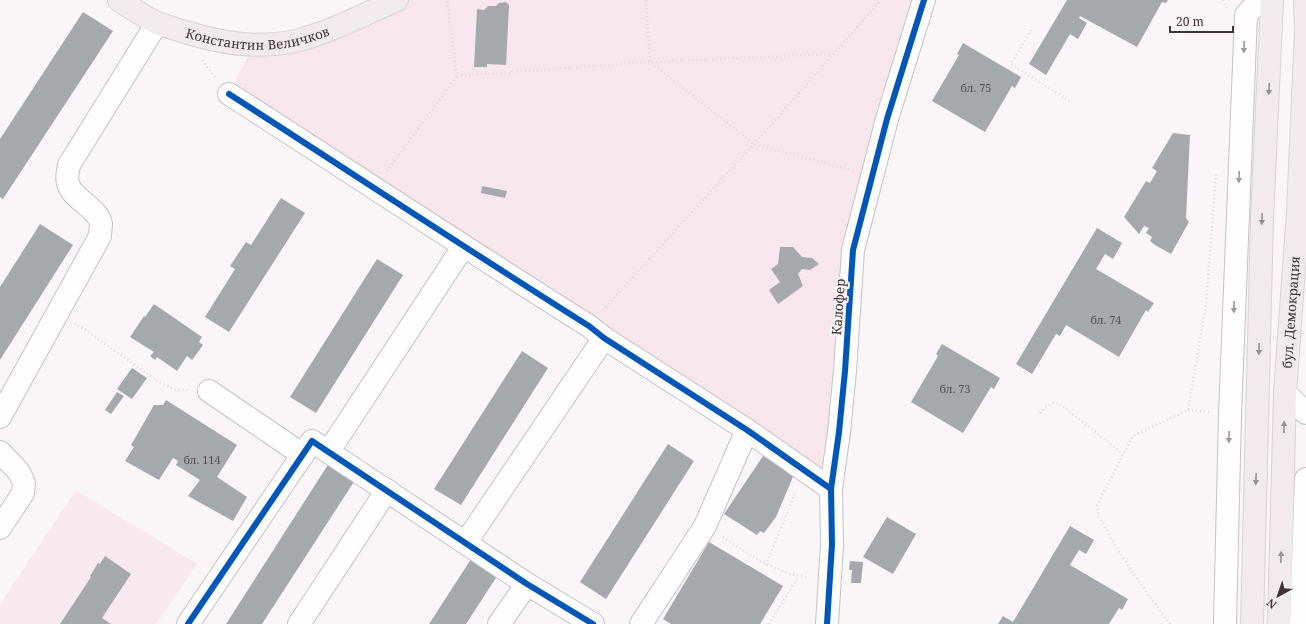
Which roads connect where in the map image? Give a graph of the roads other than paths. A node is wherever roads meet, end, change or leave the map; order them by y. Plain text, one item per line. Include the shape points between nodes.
1 (119, 0) edge
2 (397, 0) edge
3 (924, 0) edge
4 (1260, 0) edge
5 (1272, 0) edge
6 (1303, 2) edge
7 (157, 23) junction
8 (229, 94) road end
9 (1303, 146) edge
10 (1302, 214) edge
11 (463, 247) junction
12 (596, 332) junction
13 (209, 391) road end
14 (1285, 393) junction
15 (1306, 413) edge
16 (0, 418) edge
17 (747, 430) junction
18 (329, 451) junction
19 (0, 452) edge
20 (303, 455) junction
21 (1306, 479) edge
22 (831, 489) junction
23 (386, 490) junction
24 (0, 528) edge
25 (466, 542) junction
26 (527, 584) junction
27 (188, 624) edge
28 (299, 624) edge
29 (499, 624) edge
30 (592, 624) edge
31 (641, 624) edge
32 (827, 624) edge
33 (1225, 624) edge
34 (1252, 624) edge
35 (1279, 624) edge
36 (1302, 624) edge

1 - 7 main road, Константин Величков
2 - 7 main road, Константин Величков via 332,29 277,44 235,43 198,36
3 - 22 street, Калофер via 871,175 853,250 845,371
4 -> 33 street via 1246,15 1230,414
5 -> 34 main road via 1262,219
6 - 9 main road, бул. Демокрация via 1306,30
7 - 16 street via 69,164 68,185 95,213 101,223 100,236
8 - 11 street
9 - 10 main road, бул. Демокрация
10 - 14 main road, бул. Демокрация
11 - 12 street
11 - 18 street
12 - 17 street
12 - 25 street
13 - 20 street
14 - 15 street
35 -> 14 main road, бул. Демокрация
17 - 22 street
17 - 31 street via 705,526
18 - 20 street via 312,441
18 - 23 street
19 - 24 street via 19,472 24,482 23,493
20 - 27 street
21 - 36 street
22 - 32 street, Калофер via 832,544
23 - 25 street
23 - 28 street
25 - 26 street
26 - 29 street
26 - 30 street

